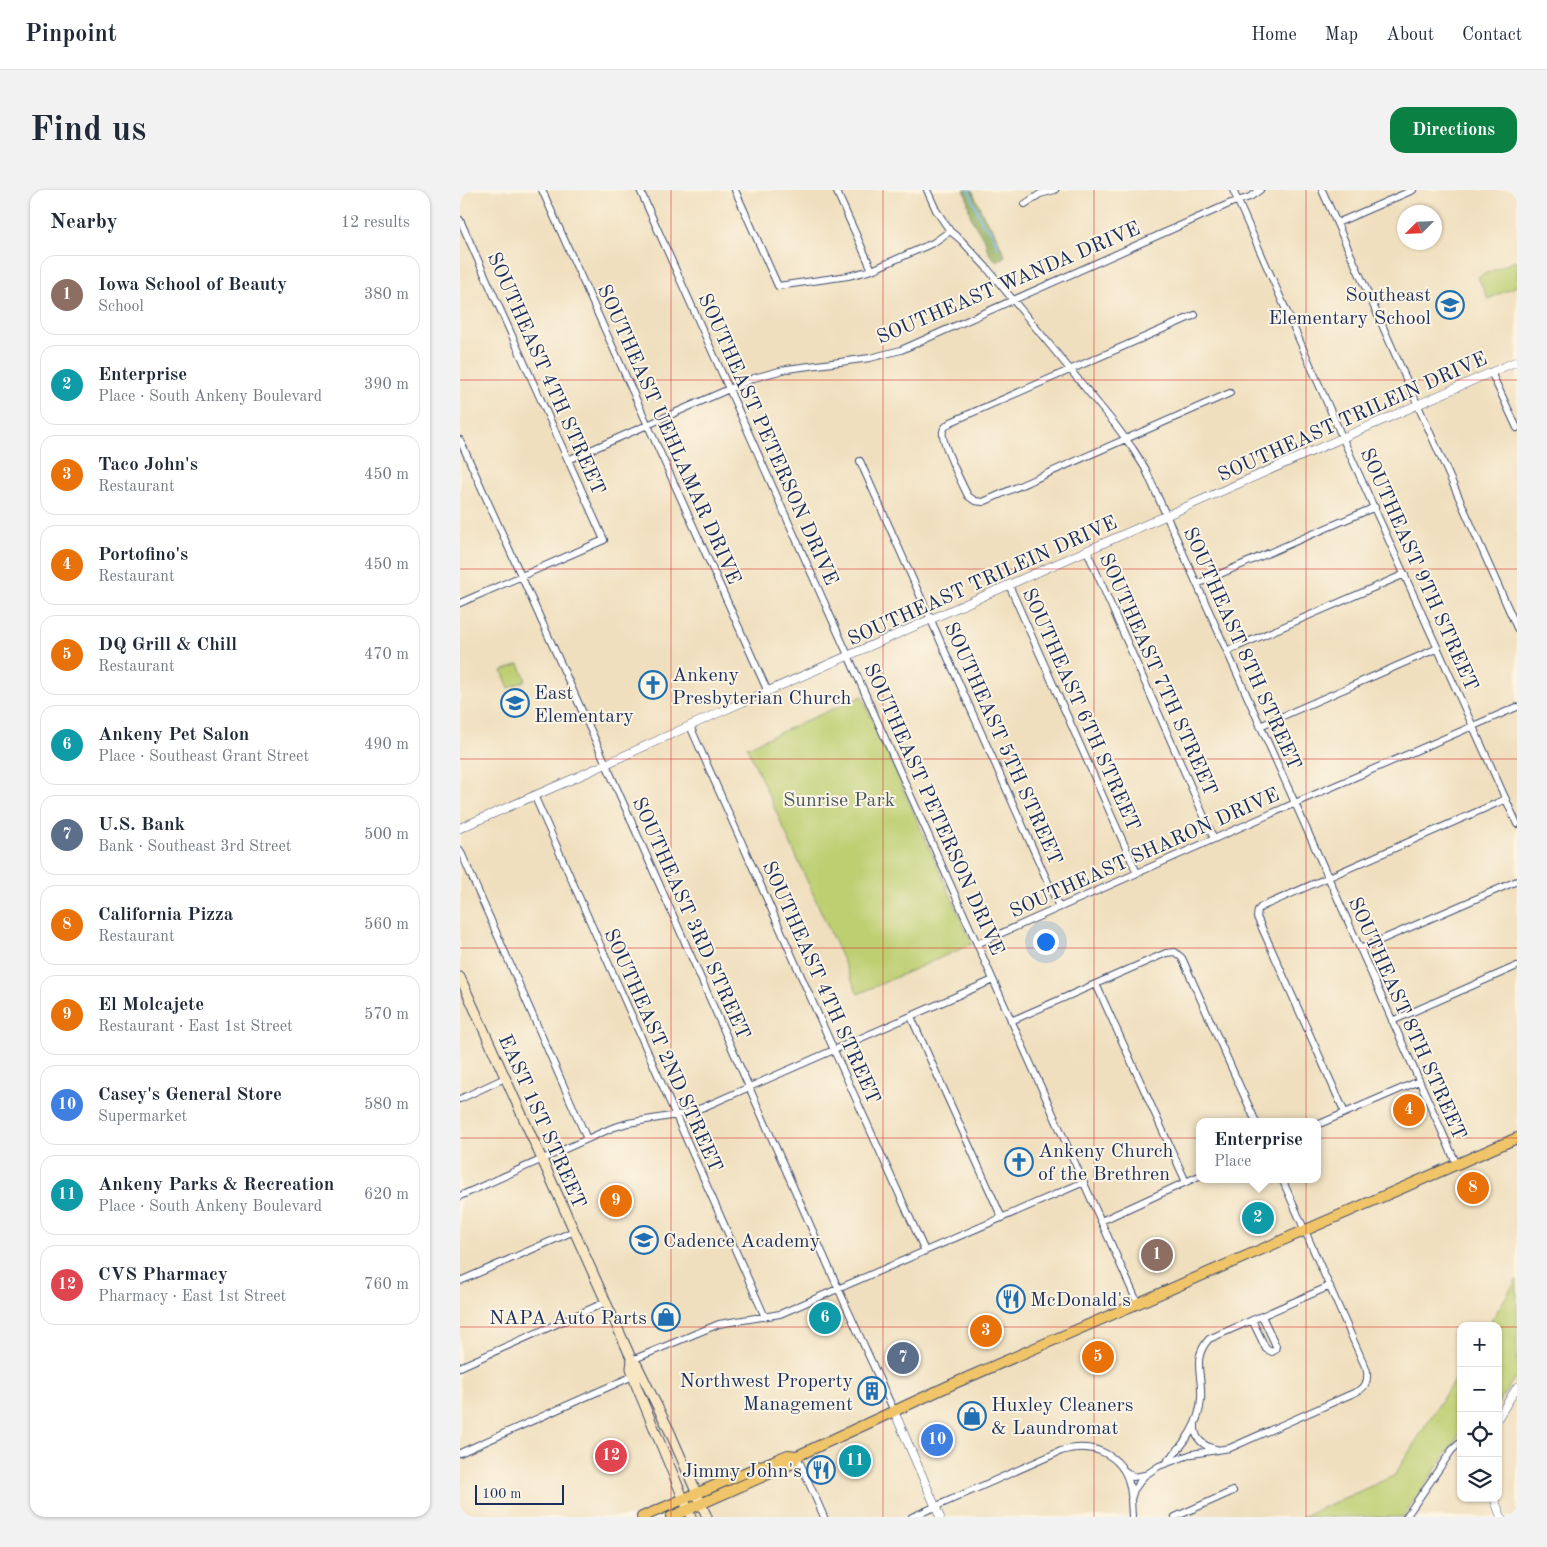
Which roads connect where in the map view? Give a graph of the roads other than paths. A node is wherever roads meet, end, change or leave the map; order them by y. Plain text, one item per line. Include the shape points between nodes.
1 (542, 190) edge
2 (640, 190) edge
3 (734, 190) edge
4 (836, 190) edge
5 (927, 190) edge
6 (1055, 190) edge
7 (1233, 190) edge
8 (1260, 190) edge
9 (1322, 190) edge
10 (1413, 190) edge
11 (1040, 192) edge
12 (1239, 202) junction
13 (1025, 204) dead end
14 (460, 220) edge
15 (1337, 223) junction
16 (950, 231) junction
17 (872, 270) junction
18 (1012, 301) junction
19 (1195, 315) dead end
20 (1517, 361) edge
21 (1070, 370) junction
22 (1491, 372) junction
23 (729, 389) junction
24 (1230, 394) dead end
25 (1417, 405) junction
26 (648, 425) junction
27 (1517, 428) edge
28 (1126, 439) junction
29 (1343, 439) junction
30 (460, 440) edge
31 (568, 460) junction
32 (860, 460) dead end
33 (1375, 507) junction
34 (1166, 516) junction
35 (1087, 551) junction
36 (1405, 574) junction
37 (522, 576) junction
38 (1197, 584) junction
39 (1009, 585) junction
40 (460, 603) edge
41 (931, 620) junction
42 (1517, 628) edge
43 (1438, 648) junction
44 (1227, 651) junction
45 (849, 656) junction
46 (768, 692) junction
47 (1517, 707) edge
48 (690, 726) junction
49 (1260, 726) junction
50 (1474, 726) junction
51 (606, 764) junction
52 (534, 795) junction
53 (1506, 799) junction
54 (1295, 804) junction
55 (1517, 824) edge
56 (460, 828) edge
57 (1214, 838) junction
58 (460, 850) edge
59 (1137, 873) junction
60 (1328, 878) junction
61 (1517, 881) edge
62 (1059, 907) junction
63 (977, 944) junction
64 (1360, 949) junction
65 (1517, 966) edge
66 (460, 977) edge
67 (993, 980) junction
68 (1096, 984) junction
69 (911, 1017) junction
70 (1011, 1021) junction
71 (1392, 1021) junction
72 (834, 1051) junction
73 (505, 1078) junction
74 (1419, 1081) junction
75 (749, 1088) junction
76 (460, 1099) edge
77 (1345, 1113) junction
78 (676, 1116) junction
79 (1254, 1118) edge
80 (1321, 1123) edge
81 (1517, 1138) edge
82 (587, 1139) junction
83 (542, 1160) junction
84 (1457, 1165) junction
85 (1196, 1177) edge
86 (1084, 1182) junction
87 (1186, 1182) junction
88 (1284, 1183) edge
89 (460, 1196) edge
90 (1002, 1218) junction
91 (1101, 1221) junction
92 (574, 1231) junction
93 (1305, 1231) junction
94 (924, 1251) junction
95 (460, 1281) edge
96 (1330, 1286) junction
97 (839, 1288) junction
98 (606, 1302) junction
99 (1138, 1304) junction
100 (1262, 1316) junction
101 (765, 1317) junction
102 (1252, 1320) junction
103 (632, 1360) junction
104 (460, 1367) edge
105 (633, 1376) junction
106 (1517, 1387) edge
107 (894, 1411) junction
108 (1502, 1412) edge
109 (1196, 1423) junction
110 (1457, 1446) edge
111 (1221, 1450) junction
112 (460, 1453) edge
113 (798, 1456) junction
114 (1160, 1466) junction
115 (1123, 1470) junction
116 (1147, 1474) junction
117 (1234, 1490) dead end
118 (1131, 1496) junction
119 (1495, 1502) edge
120 (692, 1503) edge
121 (936, 1506) junction
122 (642, 1517) edge
123 (671, 1517) edge
124 (707, 1517) edge
125 (824, 1517) edge
126 (912, 1517) edge
127 (940, 1517) edge
128 (1132, 1517) edge
129 (1175, 1517) edge
130 (1406, 1517) edge
131 (1501, 1517) edge

1 - 26 street, SOUTHEAST UEHLAMAR DRIVE
2 - 23 street, SOUTHEAST PETERSON DRIVE
3 - 17 street via 778,286
4 - 17 street
5 - 16 street, SOUTHEAST 8TH STREET
6 - 11 street
7 - 12 street, SOUTHEAST 9TH STREET
8 - 12 street, SOUTHEAST WANDA DRIVE
9 - 15 street
10 - 15 street
11 - 13 street
12 - 18 street, SOUTHEAST WANDA DRIVE
12 - 29 street, SOUTHEAST 9TH STREET
14 - 31 street, SOUTHEAST 4TH STREET
15 - 25 street
16 - 17 street via 933,243
16 - 18 street, SOUTHEAST 8TH STREET via 977,256
18 - 21 street, SOUTHEAST 8TH STREET
18 - 23 street, SOUTHEAST WANDA DRIVE via 901,350 870,358 788,369
19 - 21 street
20 - 22 street, SOUTHEAST TRILEIN DRIVE
21 - 28 street, SOUTHEAST 8TH STREET
21 - 28 street via 946,426 942,439 968,496 977,502 986,501
22 - 25 street, SOUTHEAST TRILEIN DRIVE
22 - 27 street
23 - 26 street, SOUTHEAST WANDA DRIVE
23 - 45 street, SOUTHEAST PETERSON DRIVE
24 - 28 street
25 - 29 street, SOUTHEAST TRILEIN DRIVE
25 - 42 street
26 - 31 street, SOUTHEAST WANDA DRIVE
26 - 46 street, SOUTHEAST UEHLAMAR DRIVE
28 - 34 street, SOUTHEAST 8TH STREET via 1145,468
29 - 33 street, SOUTHEAST 9TH STREET
29 - 34 street, SOUTHEAST TRILEIN DRIVE
30 - 37 street, SOUTHEAST 3RD STREET
31 - 37 street, SOUTHEAST 4TH STREET via 604,540
32 - 41 street, SOUTHEAST 5TH STREET
33 - 36 street, SOUTHEAST 9TH STREET
33 - 38 street
34 - 35 street, SOUTHEAST TRILEIN DRIVE
34 - 38 street, SOUTHEAST 8TH STREET
35 - 39 street, SOUTHEAST TRILEIN DRIVE
35 - 57 street, SOUTHEAST 7TH STREET
36 - 43 street, SOUTHEAST 9TH STREET
36 - 44 street
37 - 40 street
37 - 51 street, SOUTHEAST 3RD STREET
38 - 44 street, SOUTHEAST 8TH STREET
39 - 41 street, SOUTHEAST TRILEIN DRIVE
39 - 59 street, SOUTHEAST 6TH STREET
41 - 45 street, SOUTHEAST TRILEIN DRIVE
41 - 62 street, SOUTHEAST 5TH STREET
43 - 49 street
43 - 50 street, SOUTHEAST 9TH STREET
44 - 49 street, SOUTHEAST 8TH STREET
45 - 46 street, SOUTHEAST TRILEIN DRIVE
45 - 63 street, SOUTHEAST PETERSON DRIVE
46 - 48 street, SOUTHEAST TRILEIN DRIVE
47 - 50 street, SOUTHEAST SHARON DRIVE
48 - 51 street, SOUTHEAST TRILEIN DRIVE
48 - 72 street, SOUTHEAST 4TH STREET
49 - 54 street, SOUTHEAST 8TH STREET
50 - 53 street, SOUTHEAST 9TH STREET
50 - 54 street, SOUTHEAST SHARON DRIVE
51 - 52 street, SOUTHEAST TRILEIN DRIVE
51 - 75 street, SOUTHEAST 3RD STREET
52 - 56 street, SOUTHEAST TRILEIN DRIVE
52 - 78 street, SOUTHEAST 2ND STREET
53 - 55 street, SOUTHEAST 9TH STREET
53 - 60 street
54 - 57 street, SOUTHEAST SHARON DRIVE
54 - 60 street, SOUTHEAST 8TH STREET
57 - 59 street, SOUTHEAST SHARON DRIVE
58 - 82 street
59 - 62 street, SOUTHEAST SHARON DRIVE
60 - 64 street, SOUTHEAST 8TH STREET
60 - 77 street via 1261,906 1257,917
61 - 64 street
62 - 63 street, SOUTHEAST SHARON DRIVE
63 - 67 street, SOUTHEAST PETERSON DRIVE
64 - 71 street, SOUTHEAST 8TH STREET
65 - 71 street
66 - 73 main road, EAST 1ST STREET
67 - 69 street
67 - 70 street, SOUTHEAST PETERSON DRIVE
68 - 70 street
68 - 79 street via 1176,952 1182,958
68 - 87 street
69 - 72 street
69 - 90 street
70 - 86 street, SOUTHEAST PETERSON DRIVE
71 - 74 street, SOUTHEAST 8TH STREET
72 - 75 street
72 - 94 street, SOUTHEAST 4TH STREET
73 - 76 street
73 - 83 main road, EAST 1ST STREET
74 - 77 street
74 - 84 street, SOUTHEAST 8TH STREET
75 - 78 street
75 - 97 street, SOUTHEAST 3RD STREET
77 - 80 street
78 - 82 street via 628,1123
78 - 101 street, SOUTHEAST 2ND STREET
81 - 84 main road
82 - 83 street
83 - 89 street
83 - 92 main road, EAST 1ST STREET
84 - 93 main road
85 - 87 street
86 - 90 street
86 - 91 street, SOUTHEAST PETERSON DRIVE
87 - 91 street
88 - 93 street
90 - 94 street
91 - 99 street, SOUTHEAST PETERSON DRIVE
92 - 95 street
92 - 98 main road, EAST 1ST STREET
93 - 96 street
93 - 99 main road
94 - 97 street
96 - 100 street
96 - 111 street via 1367,1371 1366,1385 1362,1390
97 - 101 street via 780,1314
97 - 107 street, SOUTHEAST 3RD STREET
98 - 103 main road, EAST 1ST STREET
98 - 104 street
99 - 107 main road
100 - 102 street
100 - 102 street via 1276,1346 1272,1352 1266,1349
101 - 103 street via 718,1324
102 - 109 street via 1209,1339 1200,1350 1202,1400
103 - 105 main road, EAST 1ST STREET
103 - 120 main road, EAST 1ST STREET via 655,1401
105 - 112 street
105 - 120 main road, EAST 1ST STREET
106 - 108 street
107 - 113 main road
107 - 121 street
109 - 111 street via 1195,1434 1203,1444
109 - 114 street via 1181,1446
110 - 130 street
111 - 114 street via 1192,1454
113 - 120 main road via 791,1464
113 - 125 street
114 - 116 street
115 - 116 street via 1133,1477
115 - 118 street
115 - 121 street via 1102,1452 1071,1448
116 - 118 street
117 - 129 street
118 - 128 street
119 - 131 street
120 - 122 main road
120 - 123 main road
120 - 124 main road
121 - 126 street
121 - 127 street

